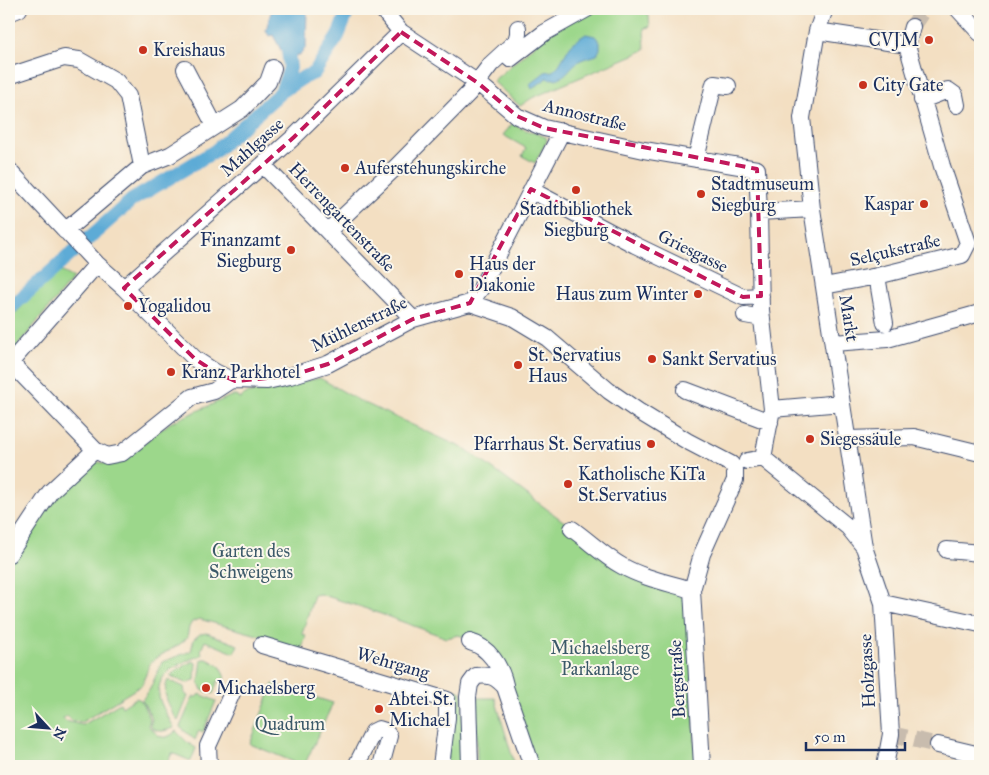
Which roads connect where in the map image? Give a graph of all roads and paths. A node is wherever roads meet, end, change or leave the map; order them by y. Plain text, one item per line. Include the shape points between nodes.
1 (19, 9) edge
2 (382, 9) edge
3 (588, 9) edge
4 (825, 9) edge
5 (958, 9) edge
6 (9, 13) edge
7 (912, 27) tunnel mouth
8 (518, 28) dead end
9 (817, 30) junction
10 (401, 32) junction
11 (980, 33) edge
12 (907, 45) junction
13 (185, 69) dead end
14 (270, 75) dead end
15 (9, 76) edge
16 (478, 83) junction
17 (728, 86) dead end
18 (922, 100) junction
19 (957, 105) dead end
20 (214, 126) junction
21 (562, 131) junction
22 (696, 159) junction
23 (263, 165) junction
24 (142, 166) junction
25 (757, 169) joint
26 (9, 170) edge
27 (530, 190) junction
28 (812, 208) junction
29 (758, 212) junction
30 (65, 231) junction
31 (328, 231) junction
32 (974, 241) edge
33 (91, 258) junction
34 (877, 276) junction
35 (824, 286) junction
36 (124, 288) junction
37 (761, 296) junction
38 (470, 303) junction
39 (980, 313) edge
40 (745, 315) dead end
41 (762, 318) junction
42 (413, 319) junction
43 (885, 323) dead end
44 (833, 342) junction
45 (10, 363) edge
46 (231, 380) junction
47 (685, 390) dead end
48 (842, 403) junction
49 (771, 415) junction
50 (848, 439) junction
51 (95, 450) junction
52 (980, 453) edge
53 (572, 528) dead end
54 (864, 547) junction
55 (947, 550) dead end
56 (980, 553) edge
57 (9, 554) edge
58 (692, 590) junction
59 (883, 604) junction
60 (980, 624) edge
61 (470, 642) dead end
62 (262, 645) dead end
63 (505, 687) junction
64 (232, 693) dead end
65 (938, 745) tunnel mouth
66 (980, 755) edge
67 (209, 766) edge
68 (356, 766) edge
69 (380, 766) edge
70 (441, 766) edge
71 (470, 766) edge
72 (532, 766) edge
73 (702, 766) edge
74 (885, 766) edge

1 - 6 street
2 - 10 street, Annostraße
3 - 16 street via 544,33
4 - 9 street, Markt
5 - 11 street
7 - 12 street
8 - 16 street via 516,41 491,64
9 - 12 street
9 - 28 street, Markt via 802,118
10 - 16 street, Annostraße
10 - 23 street, Mahlgasse
12 - 18 street
13 - 20 street
14 - 20 street via 242,109
15 - 24 street via 64,58 79,60 116,81 128,96
16 - 21 street, Annostraße via 517,116 544,128
16 - 31 street
17 - 22 street via 714,84
18 - 19 street via 948,90 957,98
18 - 32 street via 942,166
20 - 24 street via 170,155
21 - 22 street, Annostraße
21 - 27 street
22 - 25 street, Annostraße
23 - 31 street, Herrengartenstraße
23 - 36 street, Mahlgasse
24 - 30 street
25 - 29 street, Markt
26 - 30 street, Mühlenstraße
27 - 37 street, Griesgasse via 743,297
27 - 38 street via 481,288
28 - 29 street
28 - 35 street, Markt
29 - 37 street, Markt
30 - 33 street, Mühlenstraße
31 - 42 street, Herrengartenstraße
32 - 34 street, Selçukstraße via 962,255
33 - 36 street, Mühlenstraße
33 - 45 street
34 - 35 street, Selçukstraße
34 - 43 street
35 - 44 street, Markt
36 - 46 street, Mühlenstraße via 195,359
37 - 41 street, Markt
38 - 42 street, Mühlenstraße
38 - 58 street, Bergstraße via 512,317 547,338 609,391 735,469 735,480 702,554
39 - 44 street via 887,339
40 - 41 street
41 - 49 street, Markt
42 - 46 street, Mühlenstraße via 328,364 267,381
44 - 48 street, Markt
45 - 51 street
46 - 51 street via 214,391 192,398 122,453 107,456
47 - 49 street
48 - 49 street
48 - 50 street, Markt
49 - 54 street, Markt via 755,460 848,527
50 - 52 street via 914,437
50 - 54 street, Markt via 858,478
51 - 57 street via 50,492
53 - 58 street via 622,566
54 - 59 street, Markt
55 - 56 street
58 - 73 street, Bergstraße
59 - 60 street
59 - 74 street, Holzgasse via 891,734
61 - 63 street via 486,650 499,669
62 - 70 street, Wehrgang via 447,700
63 - 71 street via 498,678 487,674 476,676 470,684
63 - 72 street
64 - 67 street via 208,746
65 - 66 street
68 - 69 street via 373,732 379,729 389,736

